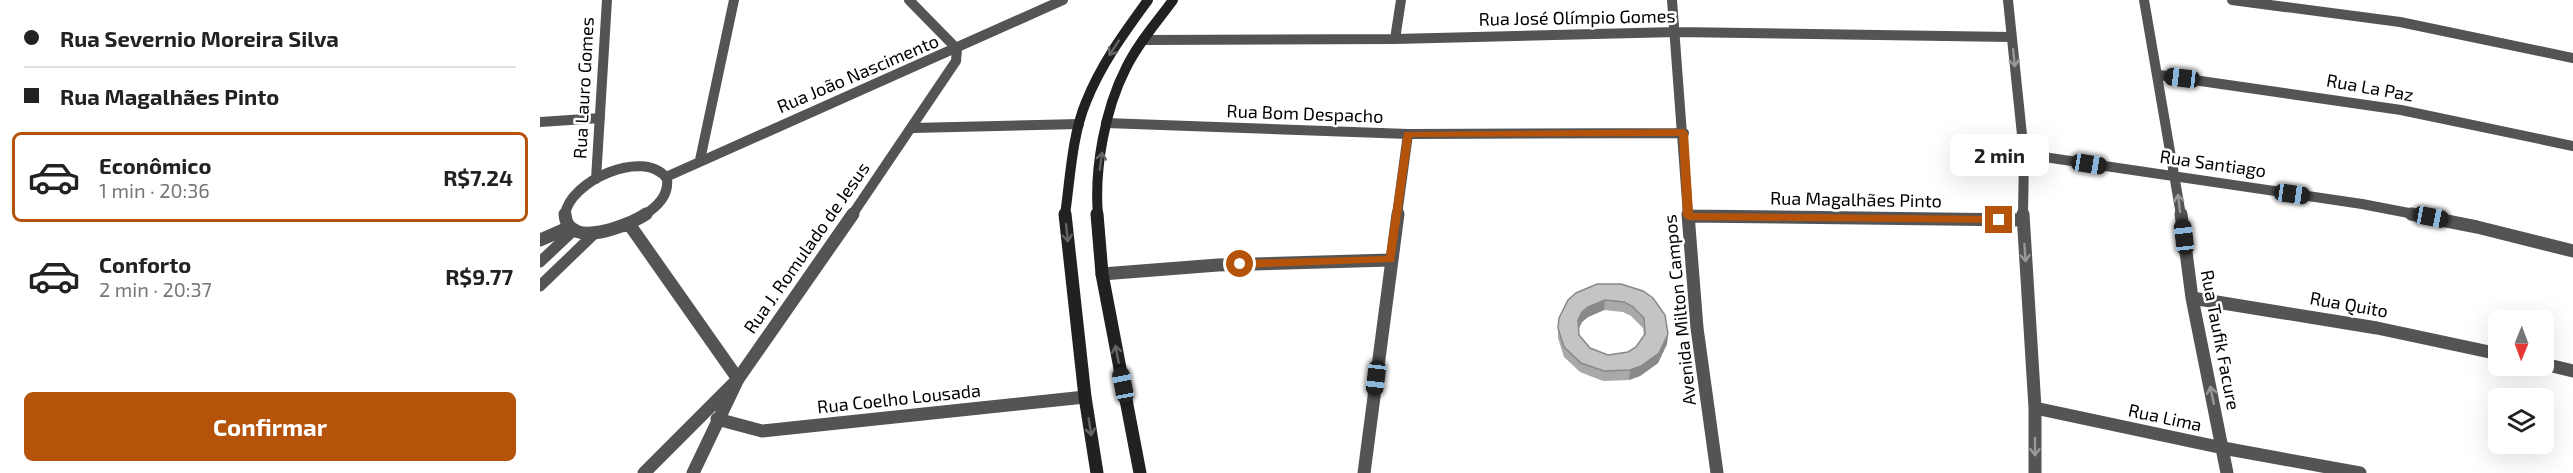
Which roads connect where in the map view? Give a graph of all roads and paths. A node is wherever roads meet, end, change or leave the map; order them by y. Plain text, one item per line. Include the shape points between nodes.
1 (607, 0) edge
2 (734, 0) edge
3 (909, 0) edge
4 (1063, 0) edge
5 (1148, 0) edge
6 (1173, 0) edge
7 (1401, 0) edge
8 (1672, 0) edge
9 (2008, 0) edge
10 (2144, 0) edge
11 (2232, 0) edge
12 (2283, 3) edge
13 (1676, 32) junction
14 (2011, 37) junction
15 (1395, 39) junction
16 (1143, 40) junction
17 (957, 49) junction
18 (2573, 58) edge
19 (2159, 75) junction
20 (600, 118) junction
21 (540, 122) edge
22 (1106, 123) junction
23 (1079, 124) junction
24 (913, 128) junction
25 (1684, 133) junction
26 (1408, 134) junction
27 (2573, 147) edge
28 (2024, 154) junction
29 (700, 160) junction
30 (666, 177) junction
31 (2176, 177) junction
32 (596, 179) junction
33 (1688, 216) junction
34 (2023, 220) junction
35 (629, 224) junction
36 (573, 228) junction
37 (595, 232) junction
38 (540, 240) edge
39 (2573, 251) edge
40 (1390, 260) junction
41 (540, 262) edge
42 (1102, 274) junction
43 (540, 286) edge
44 (2192, 298) junction
45 (2488, 352) edge
46 (2554, 366) edge
47 (2573, 371) edge
48 (738, 379) junction
49 (1085, 397) junction
50 (2035, 408) junction
51 (717, 419) junction
52 (2223, 448) junction
53 (644, 473) edge
54 (693, 473) edge
55 (1097, 473) edge
56 (1140, 473) edge
57 (1364, 473) edge
58 (1717, 473) edge
59 (2035, 473) edge
60 (2227, 473) edge
61 (2360, 473) edge

1 - 20 street, Rua Lauro Gomes
2 - 29 street
3 - 17 street
4 - 17 street, Rua João Nascimento
5 -> 23 main road via 1111,51
6 - 16 main road
7 - 15 street
8 - 13 street, Avenida Milton Campos
9 - 14 street
10 - 19 street, Rua Taufik Facure
11 - 12 street
12 - 18 street via 2400,22
13 - 14 street, Rua José Olímpio Gomes
13 - 15 street, Rua José Olímpio Gomes
13 - 25 street, Avenida Milton Campos
14 -> 28 street
15 - 16 street, Rua José Olímpio Gomes
16 - 22 main road via 1126,67
17 - 24 street, Rua J. Romulado de Jesus via 956,61
17 - 29 street, Rua João Nascimento
19 - 27 street, Rua La Paz via 2401,110
19 - 31 street, Rua Taufik Facure
20 - 21 street
20 - 32 street, Rua Lauro Gomes
22 - 26 street, Rua Bom Despacho
42 -> 22 main road via 1096,194
23 - 24 street
23 -> 49 main road via 1065,216
24 - 48 street, Rua J. Romulado de Jesus
25 - 26 street, Rua Bom Despacho
25 - 33 street, Avenida Milton Campos
26 - 40 street
28 - 31 street, Rua Santiago
28 - 34 street
29 - 30 street, Rua João Nascimento
30 - 32 street via 659,170 646,167 613,171
30 - 35 street via 668,185 657,205
31 - 39 street, Rua Santiago via 2362,204 2477,226
44 -> 31 street, Rua Taufik Facure
32 - 36 street via 582,188 565,209 565,219
33 - 34 street, Rua Magalhães Pinto
33 - 58 street, Avenida Milton Campos via 1697,328
34 -> 50 street
35 - 37 street
35 - 48 street
36 - 37 street
36 - 38 street
36 - 41 lane
37 - 43 lane
40 - 42 street via 1218,265
40 - 57 street
56 -> 42 main road
44 - 45 street, Rua Quito via 2377,328
52 -> 44 street, Rua Taufik Facure
46 - 47 street
48 - 51 street, Rua J. Romulado de Jesus
48 - 53 street
49 - 51 street, Rua Coelho Lousada via 762,431
49 -> 55 main road
50 - 52 street, Rua Lima
50 -> 59 street
51 - 54 street, Rua J. Romulado de Jesus
52 - 60 street, Rua Taufik Facure
52 - 61 street, Rua Lima

